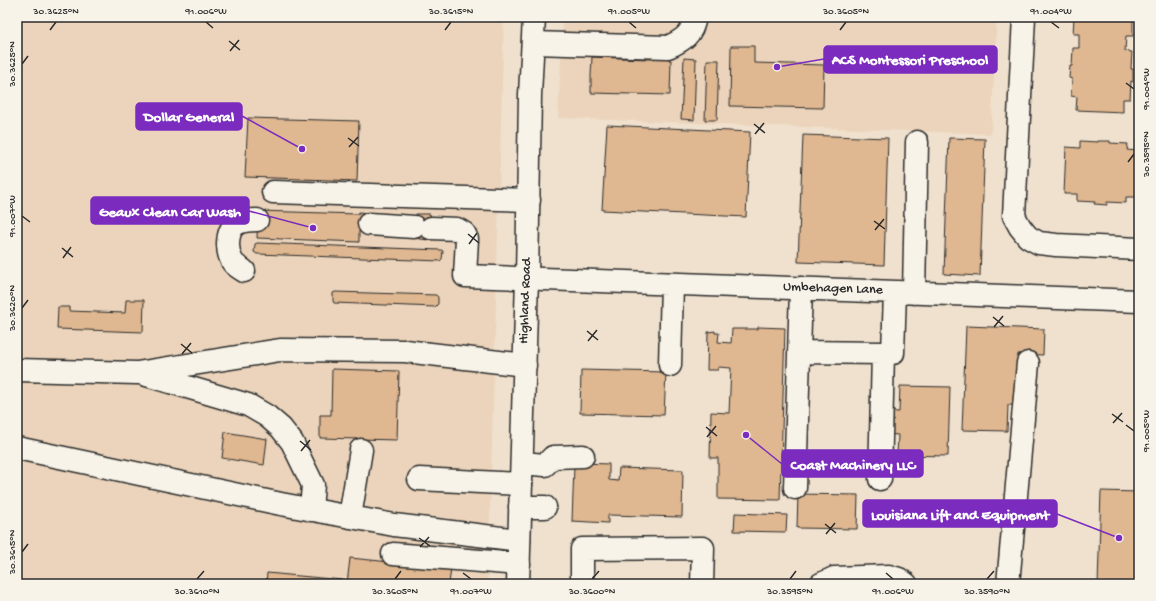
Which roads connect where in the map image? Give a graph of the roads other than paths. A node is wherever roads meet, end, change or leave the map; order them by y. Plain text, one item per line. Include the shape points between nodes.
1 (534, 17) edge
2 (695, 17) edge
3 (1024, 17) edge
4 (533, 43) junction
5 (917, 142) dead end
6 (273, 192) dead end
7 (529, 200) junction
8 (257, 220) dead end
9 (369, 224) dead end
10 (1139, 249) edge
11 (244, 271) dead end
12 (527, 278) junction
13 (672, 284) junction
14 (801, 288) junction
15 (905, 292) junction
16 (1139, 301) edge
17 (799, 352) junction
18 (883, 353) junction
19 (1028, 363) dead end
20 (525, 365) junction
21 (670, 365) dead end
22 (17, 370) edge
23 (137, 373) junction
24 (17, 448) edge
25 (361, 450) dead end
26 (583, 456) dead end
27 (521, 474) junction
28 (419, 479) dead end
29 (880, 479) dead end
30 (795, 488) dead end
31 (520, 507) junction
32 (545, 507) dead end
33 (311, 510) junction
34 (350, 517) junction
35 (519, 540) junction
36 (393, 554) dead end
37 (518, 574) edge
38 (582, 584) edge
39 (702, 584) edge
40 (821, 584) edge
41 (906, 584) edge
42 (1008, 584) edge

1 - 4 street, Highland Road
2 - 4 street via 691,30 683,40 668,47
3 - 10 street via 1014,216 1028,237 1039,243
4 - 7 street, Highland Road
5 - 15 street
6 - 7 street
7 - 12 street, Highland Road
8 - 11 street via 237,223 228,237 228,251 232,261
9 - 12 street, Umbehagen Lane via 457,229 467,239 465,276
12 - 13 street, Umbehagen Lane
12 - 20 street, Highland Road
13 - 14 street, Umbehagen Lane
13 - 21 street
14 - 15 street, Umbehagen Lane
14 - 17 street
15 - 16 street, Umbehagen Lane
15 - 18 street via 893,353
17 - 18 street
17 - 30 street
18 - 29 street
19 - 42 street
20 - 23 street via 405,351 280,350
20 - 27 street, Highland Road
22 - 23 street
23 - 33 street via 248,405 267,416 292,442 313,485
24 - 33 street
25 - 34 street
26 - 27 street via 553,457 545,465
27 - 28 street
27 - 31 street, Highland Road
31 - 32 street
31 - 35 street, Highland Road
33 - 34 street
34 - 35 street
35 - 37 street, Highland Road
36 - 37 street
38 - 39 street via 582,549 703,548
40 - 41 street via 834,578 889,576

